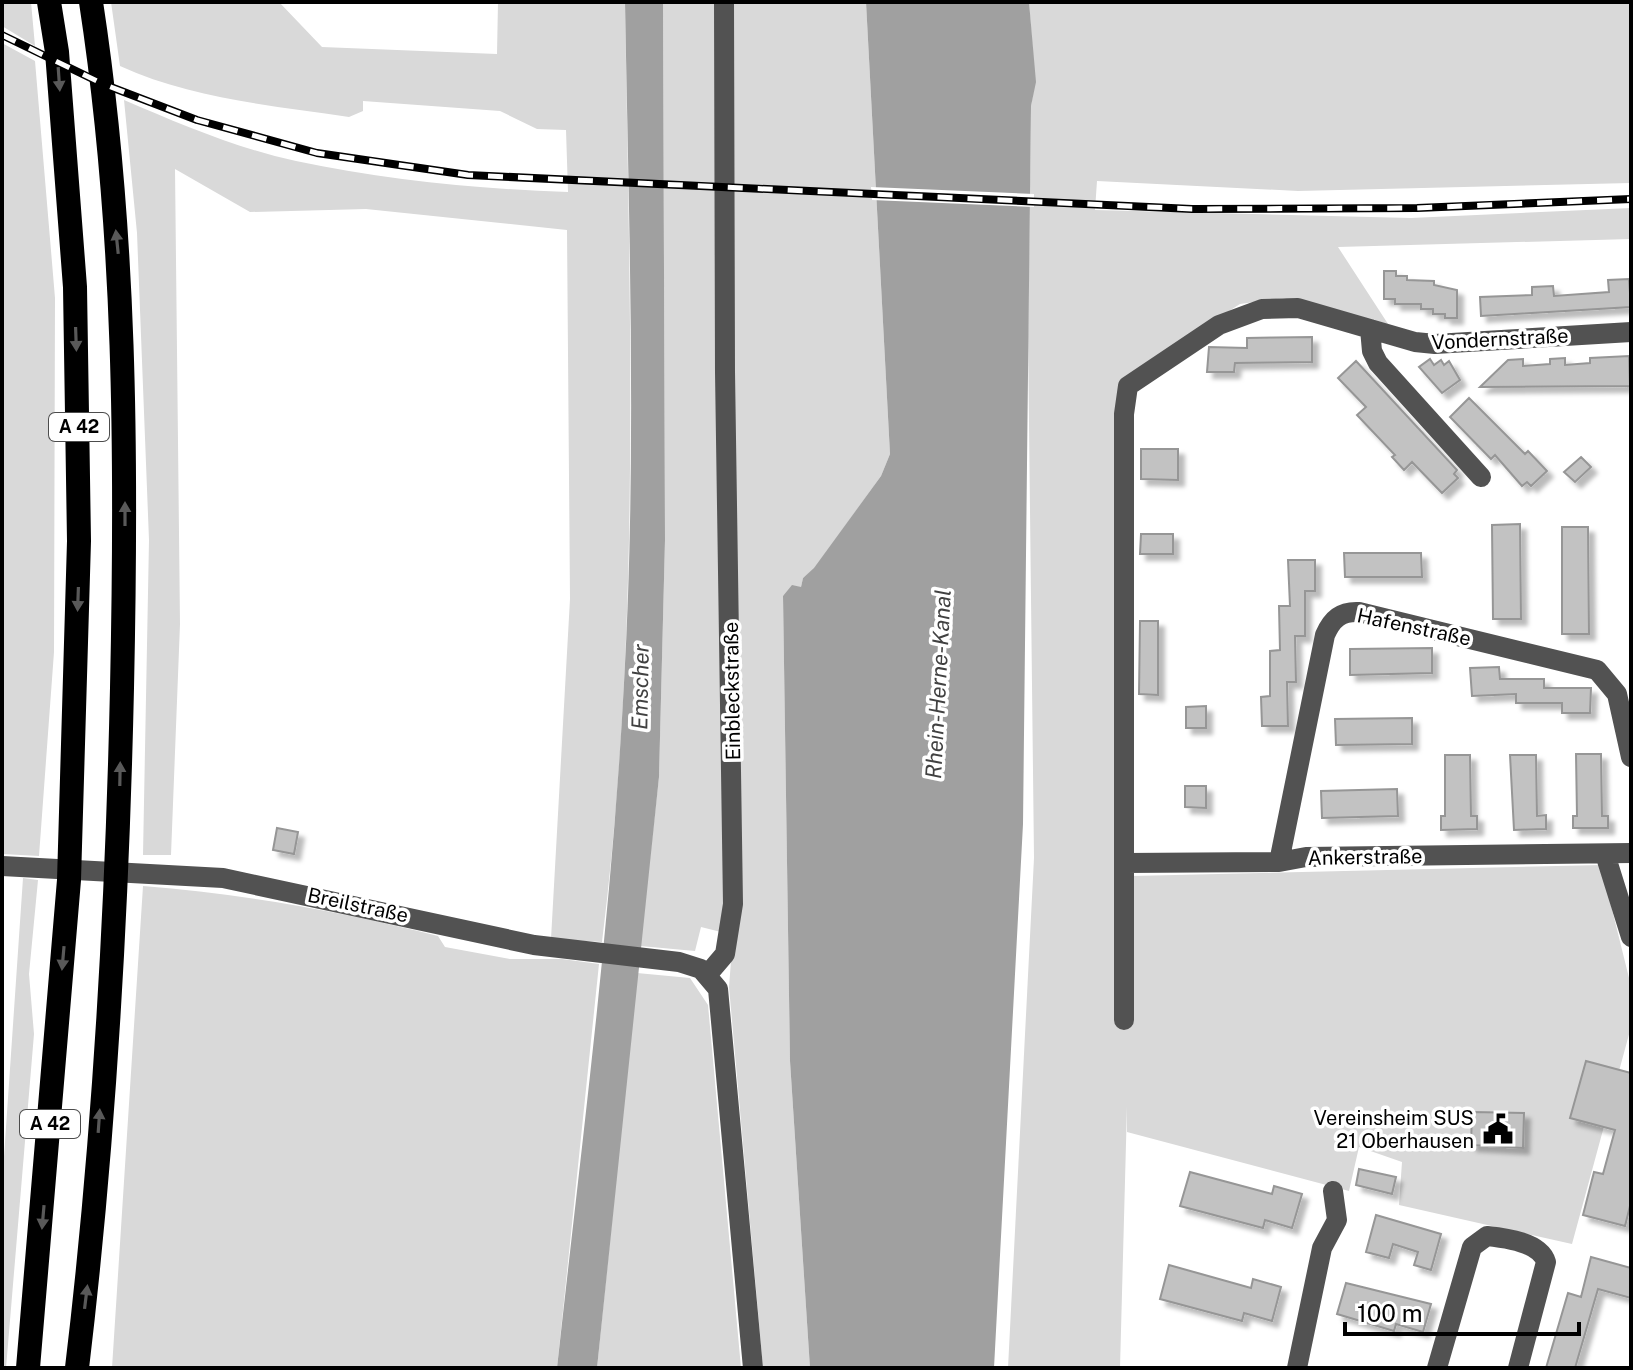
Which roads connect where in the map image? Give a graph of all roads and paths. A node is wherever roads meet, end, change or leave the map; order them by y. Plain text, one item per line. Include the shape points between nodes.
1 (49, 2) edge
2 (91, 2) edge
3 (724, 2) edge
4 (1370, 329) junction
5 (1631, 332) edge
6 (1481, 477) dead end
7 (1631, 757) edge
8 (1631, 853) edge
9 (1605, 854) junction
10 (1279, 862) junction
11 (1125, 863) junction
12 (2, 866) edge
13 (1631, 937) edge
14 (708, 974) junction
15 (1124, 1020) dead end
16 (1333, 1191) dead end
17 (28, 1368) edge
18 (77, 1368) edge
19 (753, 1368) edge
20 (1297, 1368) edge
21 (1437, 1368) edge
22 (1518, 1368) edge

1 -> 17 highway, A 42 via 70,224 79,541 71,854
18 -> 2 highway, A 42 via 118,852 125,398 119,261
3 - 14 street, Einbleckstraße via 734,888 728,945
4 - 5 street, Vondernstraße via 1435,344
4 - 6 street via 1378,363
4 - 11 street, Vondernstraße via 1298,308 1262,309 1219,325 1134,379 1124,394
7 - 10 street, Hafenstraße via 1617,694 1597,670 1346,612 1334,619 1325,635
8 - 9 street, Ankerstraße
9 - 10 street, Ankerstraße via 1306,857
9 - 13 street
10 - 11 street, Ankerstraße
11 - 15 street
12 - 14 street, Breilstraße via 223,878 534,945 691,965
14 - 19 street via 720,999
16 - 20 street via 1337,1220 1322,1248
21 - 22 street via 1472,1247 1487,1236 1533,1247 1546,1262

